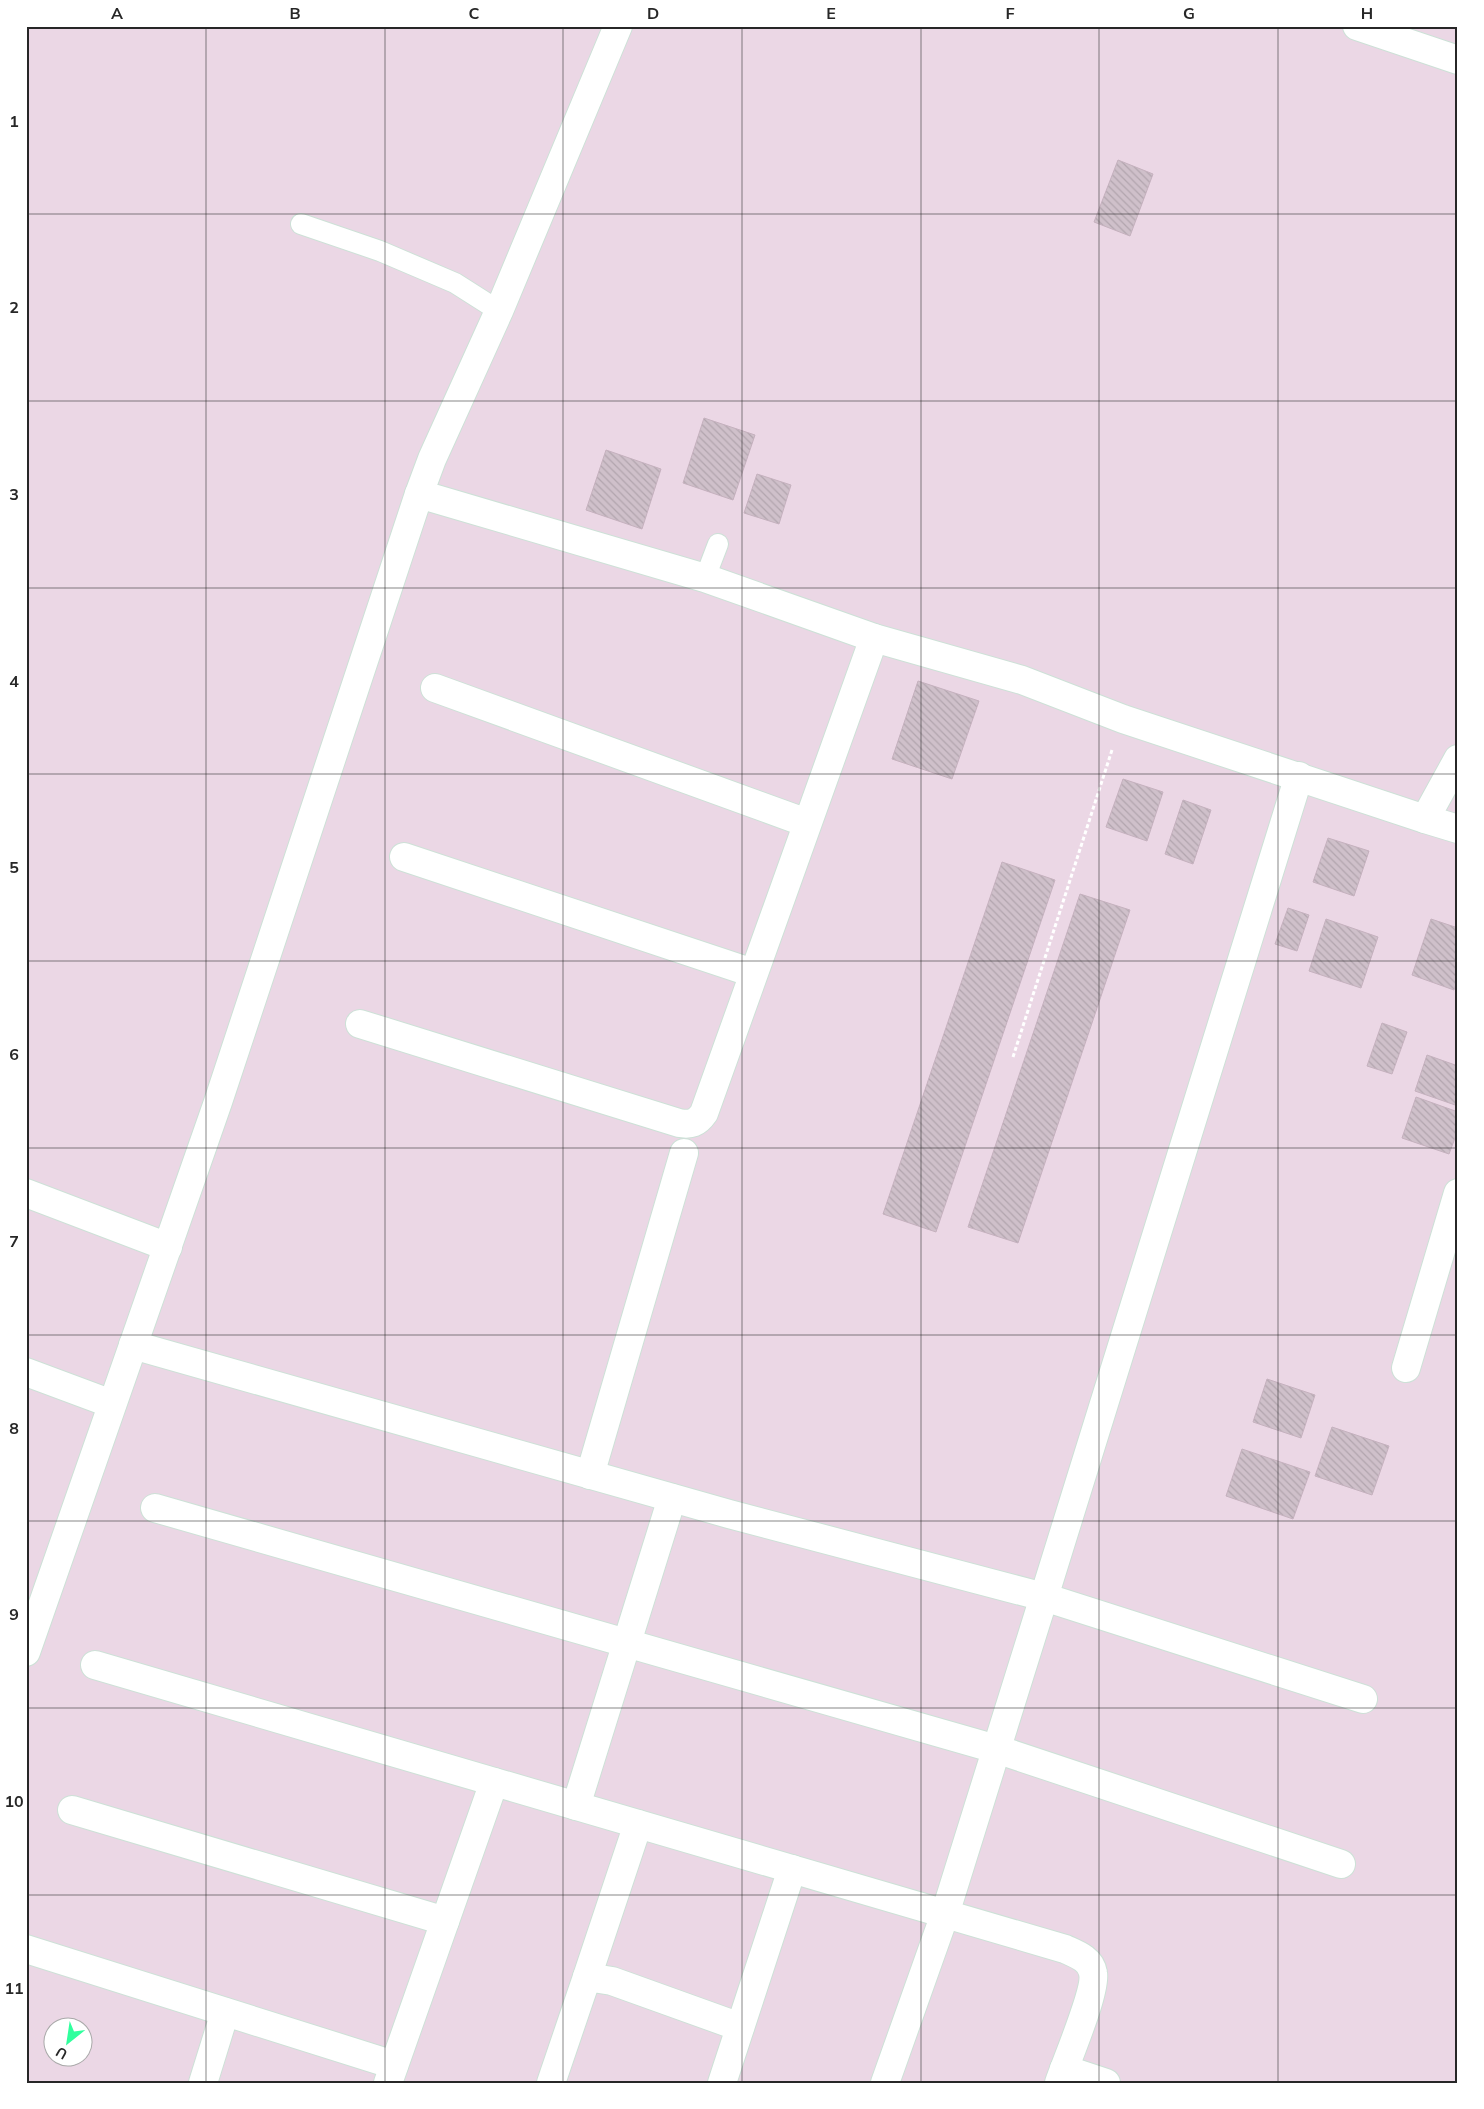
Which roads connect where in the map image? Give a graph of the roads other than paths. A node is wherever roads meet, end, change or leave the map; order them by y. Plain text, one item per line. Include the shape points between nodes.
1 (618, 26) edge
2 (1356, 26) edge
3 (1458, 60) edge
4 (301, 224) dead end
5 (499, 311) junction
6 (419, 494) junction
7 (718, 544) dead end
8 (704, 578) junction
9 (874, 638) junction
10 (435, 688) dead end
11 (1458, 759) edge
12 (1300, 776) junction
13 (1425, 819) junction
14 (807, 823) junction
15 (1458, 829) edge
16 (404, 857) dead end
17 (753, 973) junction
18 (360, 1024) dead end
19 (684, 1153) dead end
20 (26, 1193) edge
21 (1458, 1193) edge
22 (168, 1247) junction
23 (133, 1345) junction
24 (1406, 1368) dead end
25 (26, 1372) edge
26 (112, 1404) junction
27 (590, 1474) junction
28 (672, 1498) junction
29 (155, 1508) dead end
30 (1044, 1597) junction
31 (626, 1643) junction
32 (26, 1652) edge
33 (95, 1665) dead end
34 (1363, 1698) dead end
35 (996, 1749) junction
36 (494, 1782) junction
37 (576, 1806) junction
38 (72, 1810) dead end
39 (638, 1824) junction
40 (1341, 1864) dead end
41 (792, 1869) junction
42 (945, 1914) junction
43 (445, 1921) junction
44 (26, 1949) edge
45 (587, 1977) junction
46 (225, 2012) junction
47 (740, 2027) junction
48 (391, 2074) edge
49 (1062, 2076) edge
50 (202, 2083) edge
51 (551, 2083) edge
52 (722, 2083) edge
53 (885, 2083) edge
54 (1106, 2083) edge

1 - 5 street
2 - 3 street
4 - 5 lane via 380,251 454,283
5 - 6 street
6 - 8 street
6 - 22 street
7 - 8 lane
8 - 9 street
9 - 12 street via 1022,680 1123,718
9 - 14 street
10 - 14 street
11 - 13 street
12 - 13 street
12 - 30 street
13 - 15 street
14 - 17 street
16 - 17 street
17 - 18 street via 704,1113 689,1125
19 - 27 street
20 - 22 street
21 - 24 street
22 - 23 street
23 - 26 street
23 - 27 street
25 - 26 street
26 - 32 street
27 - 28 street
28 - 30 street
28 - 31 street
29 - 31 street
30 - 34 street
30 - 35 street
31 - 35 street
31 - 37 street
33 - 36 street
35 - 40 street
35 - 42 street
36 - 37 street
36 - 43 street
37 - 39 street
38 - 43 street
39 - 41 street
39 - 45 street
41 - 42 street
41 - 47 street
42 - 49 street via 1065,1949 1085,1959 1093,1972 1092,1990
42 - 53 street
43 - 48 street
44 - 46 street
45 - 47 street via 612,1981
45 - 51 street
46 - 48 street
46 - 50 street
47 - 52 street
49 - 54 street

